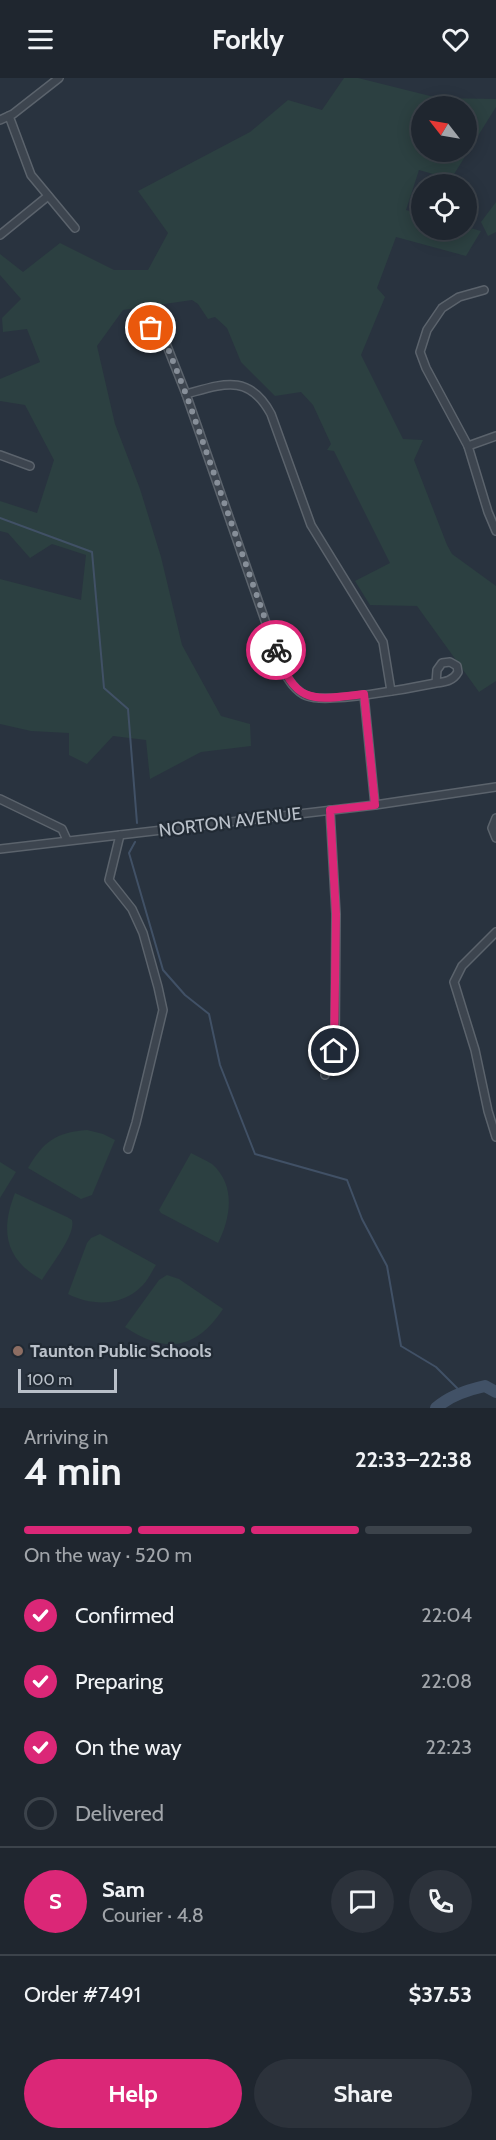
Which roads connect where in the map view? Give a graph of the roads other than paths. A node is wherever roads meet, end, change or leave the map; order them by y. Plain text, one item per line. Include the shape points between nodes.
1 (59, 78) edge
2 (9, 116) junction
3 (0, 120) edge
4 (48, 196) junction
5 (75, 228) dead end
6 (0, 235) edge
7 (484, 290) dead end
8 (165, 341) dead end
9 (186, 394) junction
10 (496, 436) edge
11 (468, 446) junction
12 (0, 455) edge
13 (30, 466) dead end
14 (496, 531) edge
15 (436, 683) dead end
16 (391, 691) junction
17 (364, 694) junction
18 (496, 787) edge
19 (0, 799) edge
20 (375, 805) junction
21 (330, 810) junction
22 (496, 818) edge
23 (120, 835) junction
24 (496, 838) edge
25 (67, 840) junction
26 (0, 849) edge
27 (496, 932) edge
28 (325, 1075) dead end
29 (496, 1137) edge
30 (128, 1149) dead end

1 - 2 street
2 - 3 street
2 - 4 street via 31,175
4 - 5 street
4 - 6 street
7 - 11 street via 459,297 442,308 421,347 426,368
8 - 9 street
9 - 16 street via 234,384 265,402 311,525 383,642
9 - 17 street via 288,679 300,692 315,698
10 - 11 street
11 - 14 street
12 - 13 street
15 - 16 street
16 - 17 street
17 - 20 street
18 - 20 street, NORTON AVENUE
19 - 25 street via 62,829
20 - 21 street, NORTON AVENUE
21 - 23 street, NORTON AVENUE
21 - 28 street via 336,914 336,1046
22 - 24 street via 492,828
23 - 25 street, NORTON AVENUE
23 - 30 street via 109,880 132,909 142,933 163,1010
25 - 26 street, NORTON AVENUE
27 - 29 street via 462,966 454,985

